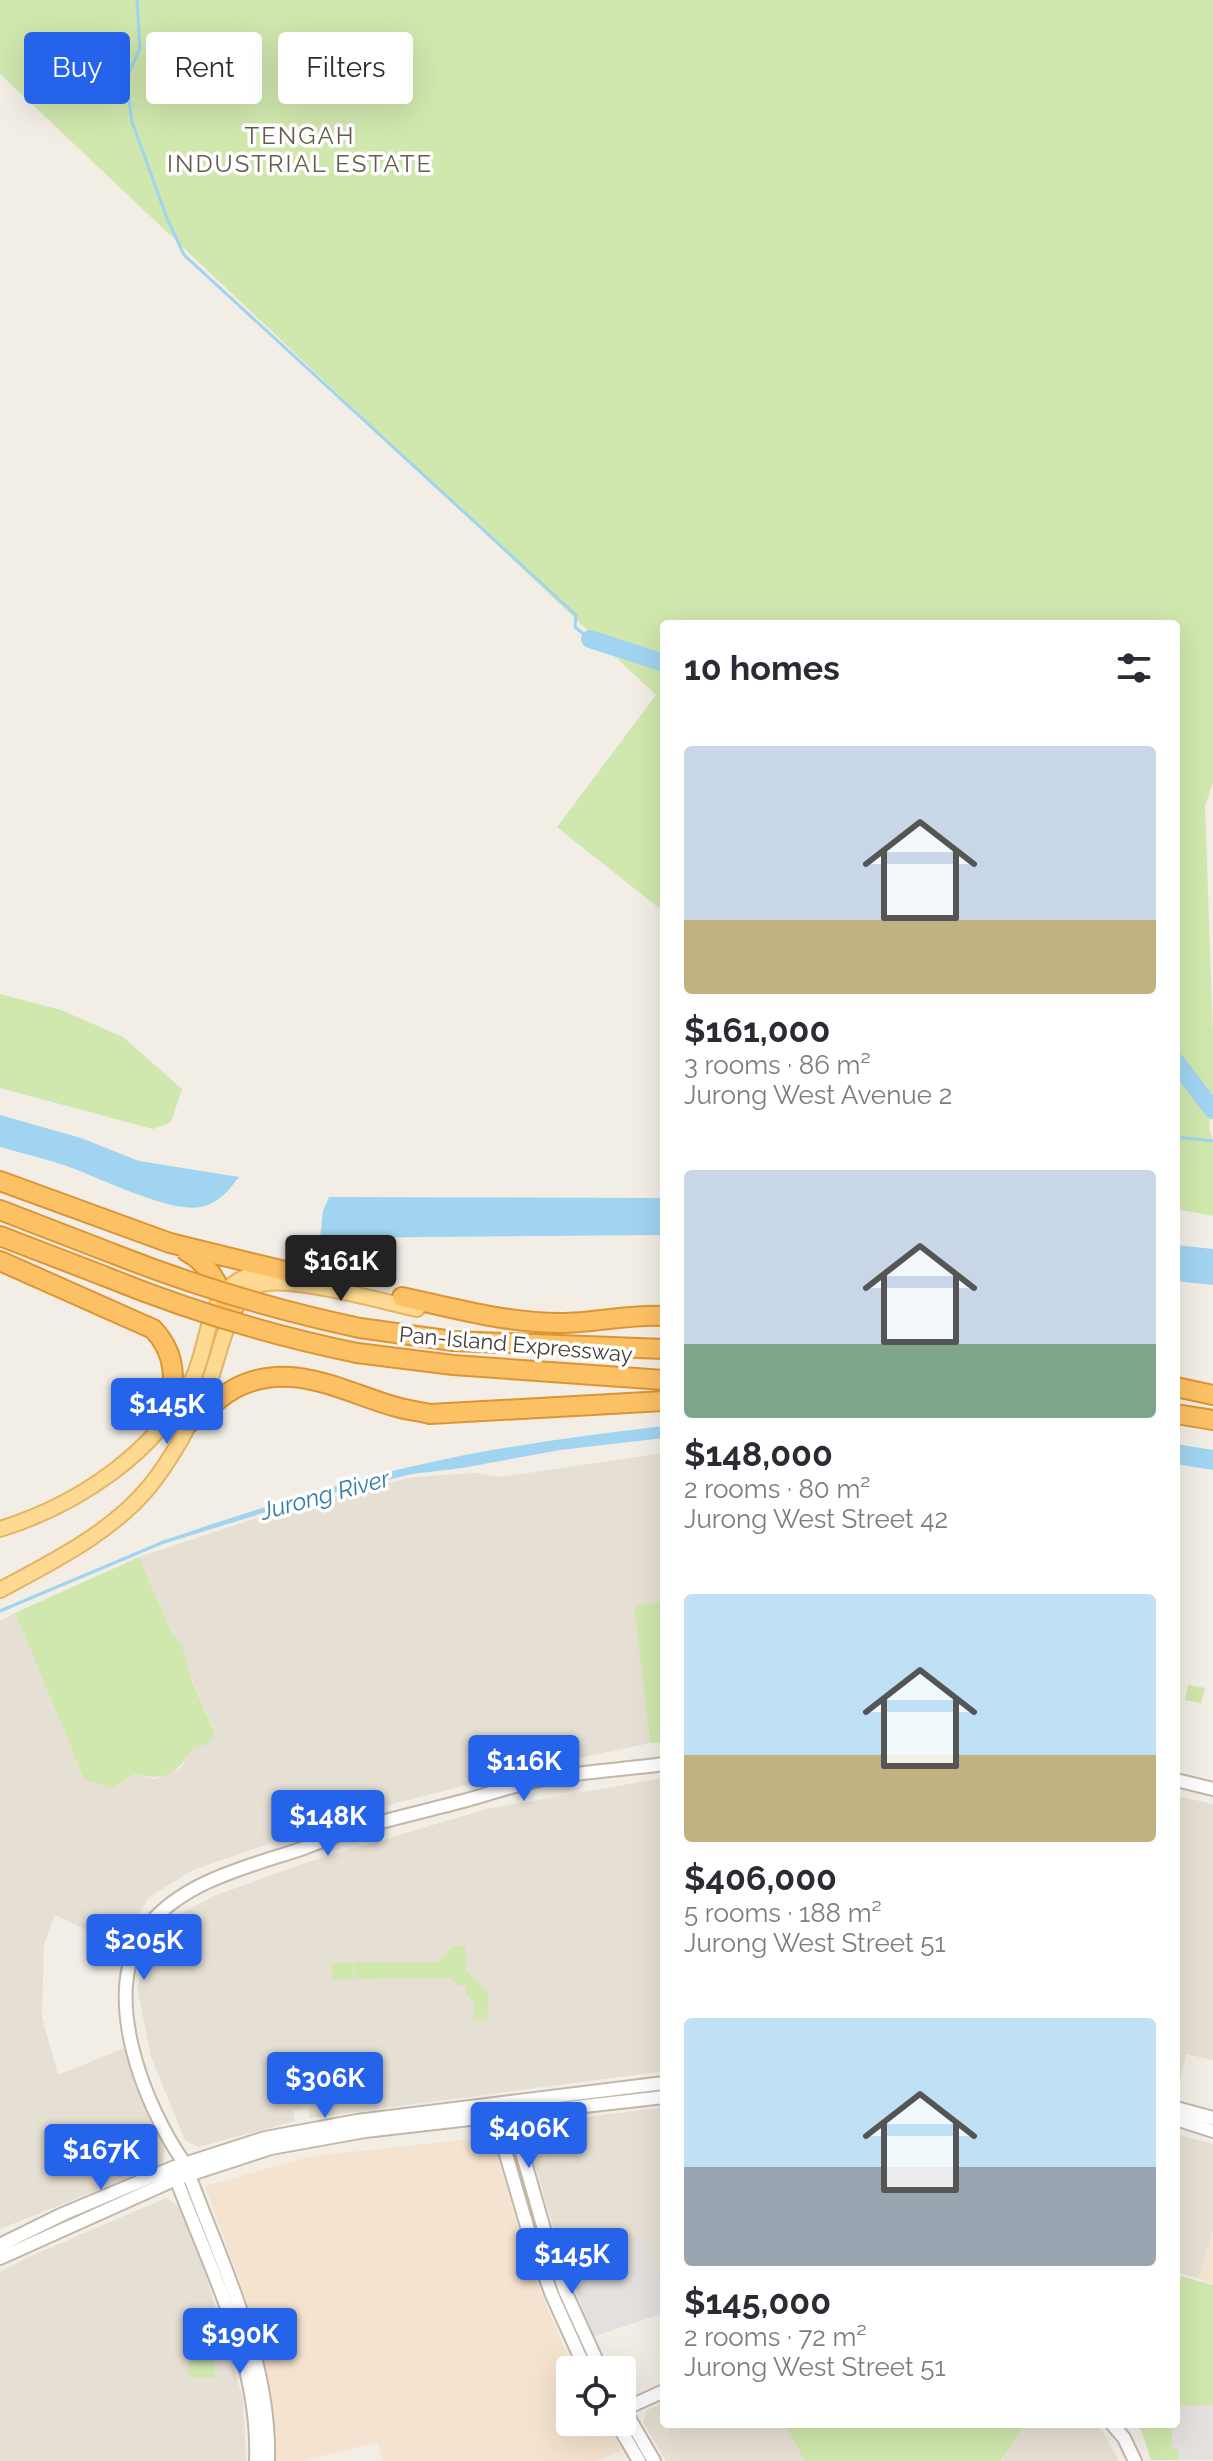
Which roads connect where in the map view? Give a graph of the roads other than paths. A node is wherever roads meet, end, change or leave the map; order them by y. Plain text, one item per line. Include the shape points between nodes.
1 (0, 1181) edge
2 (0, 1210) edge
3 (0, 1236) edge
4 (170, 1243) junction
5 (0, 1261) edge
6 (289, 1272) junction
7 (223, 1295) junction
8 (402, 1297) joint
9 (452, 1307) junction
10 (232, 1314) junction
11 (660, 1316) edge
12 (660, 1349) edge
13 (660, 1380) edge
14 (1180, 1388) edge
15 (1213, 1395) edge
16 (660, 1401) edge
17 (1180, 1415) edge
18 (168, 1417) junction
19 (1213, 1420) edge
20 (190, 1422) junction
21 (0, 1529) edge
22 (0, 1590) edge
23 (660, 1764) edge
24 (1180, 1781) edge
25 (1213, 1789) edge
26 (660, 2084) edge
27 (660, 2097) edge
28 (510, 2109) junction
29 (1180, 2109) edge
30 (494, 2111) junction
31 (1213, 2118) edge
32 (1180, 2120) edge
33 (1213, 2131) edge
34 (181, 2172) junction
35 (0, 2245) edge
36 (0, 2258) edge
37 (580, 2356) edge
38 (595, 2356) edge
39 (660, 2393) edge
40 (636, 2403) edge
41 (1115, 2428) edge
42 (636, 2430) edge
43 (624, 2436) edge
44 (256, 2461) edge
45 (268, 2461) edge
46 (639, 2461) edge
47 (654, 2461) edge
48 (1135, 2461) edge

1 - 4 highway
2 - 12 highway, Pan-Island Expressway, bridge via 296,1315 453,1341
3 - 13 highway, Pan-Island Expressway, bridge via 221,1320 288,1339 453,1365
4 - 6 highway
4 - 7 highway via 205,1266
5 - 18 highway via 153,1329 174,1367
6 - 7 main road via 250,1274
6 - 8 main road
7 - 10 highway
7 - 18 main road via 193,1379
8 - 9 highway
9 - 10 main road via 433,1312 278,1282 246,1293
9 - 11 highway via 562,1323
10 - 20 main road
14 - 15 highway
16 - 20 highway via 430,1414 319,1380 288,1377 234,1389
17 - 19 highway
18 - 21 main road via 137,1451 83,1493
20 - 22 main road via 131,1507 63,1555
23 - 34 street via 554,1777 394,1819 280,1855 178,1899 146,1927 135,1947 124,2008 143,2078
24 - 25 street
26 - 28 street
27 - 28 street
28 - 30 street
28 - 38 street via 565,2291
29 - 31 street
30 - 34 street via 318,2127 265,2138
30 - 37 street via 529,2233
32 - 33 street
34 - 35 street via 63,2214
34 - 36 street
34 - 44 street via 242,2356 255,2416
34 - 45 street via 239,2304 253,2350 266,2413
39 - 40 street
41 - 48 street
42 - 47 street
43 - 46 street

